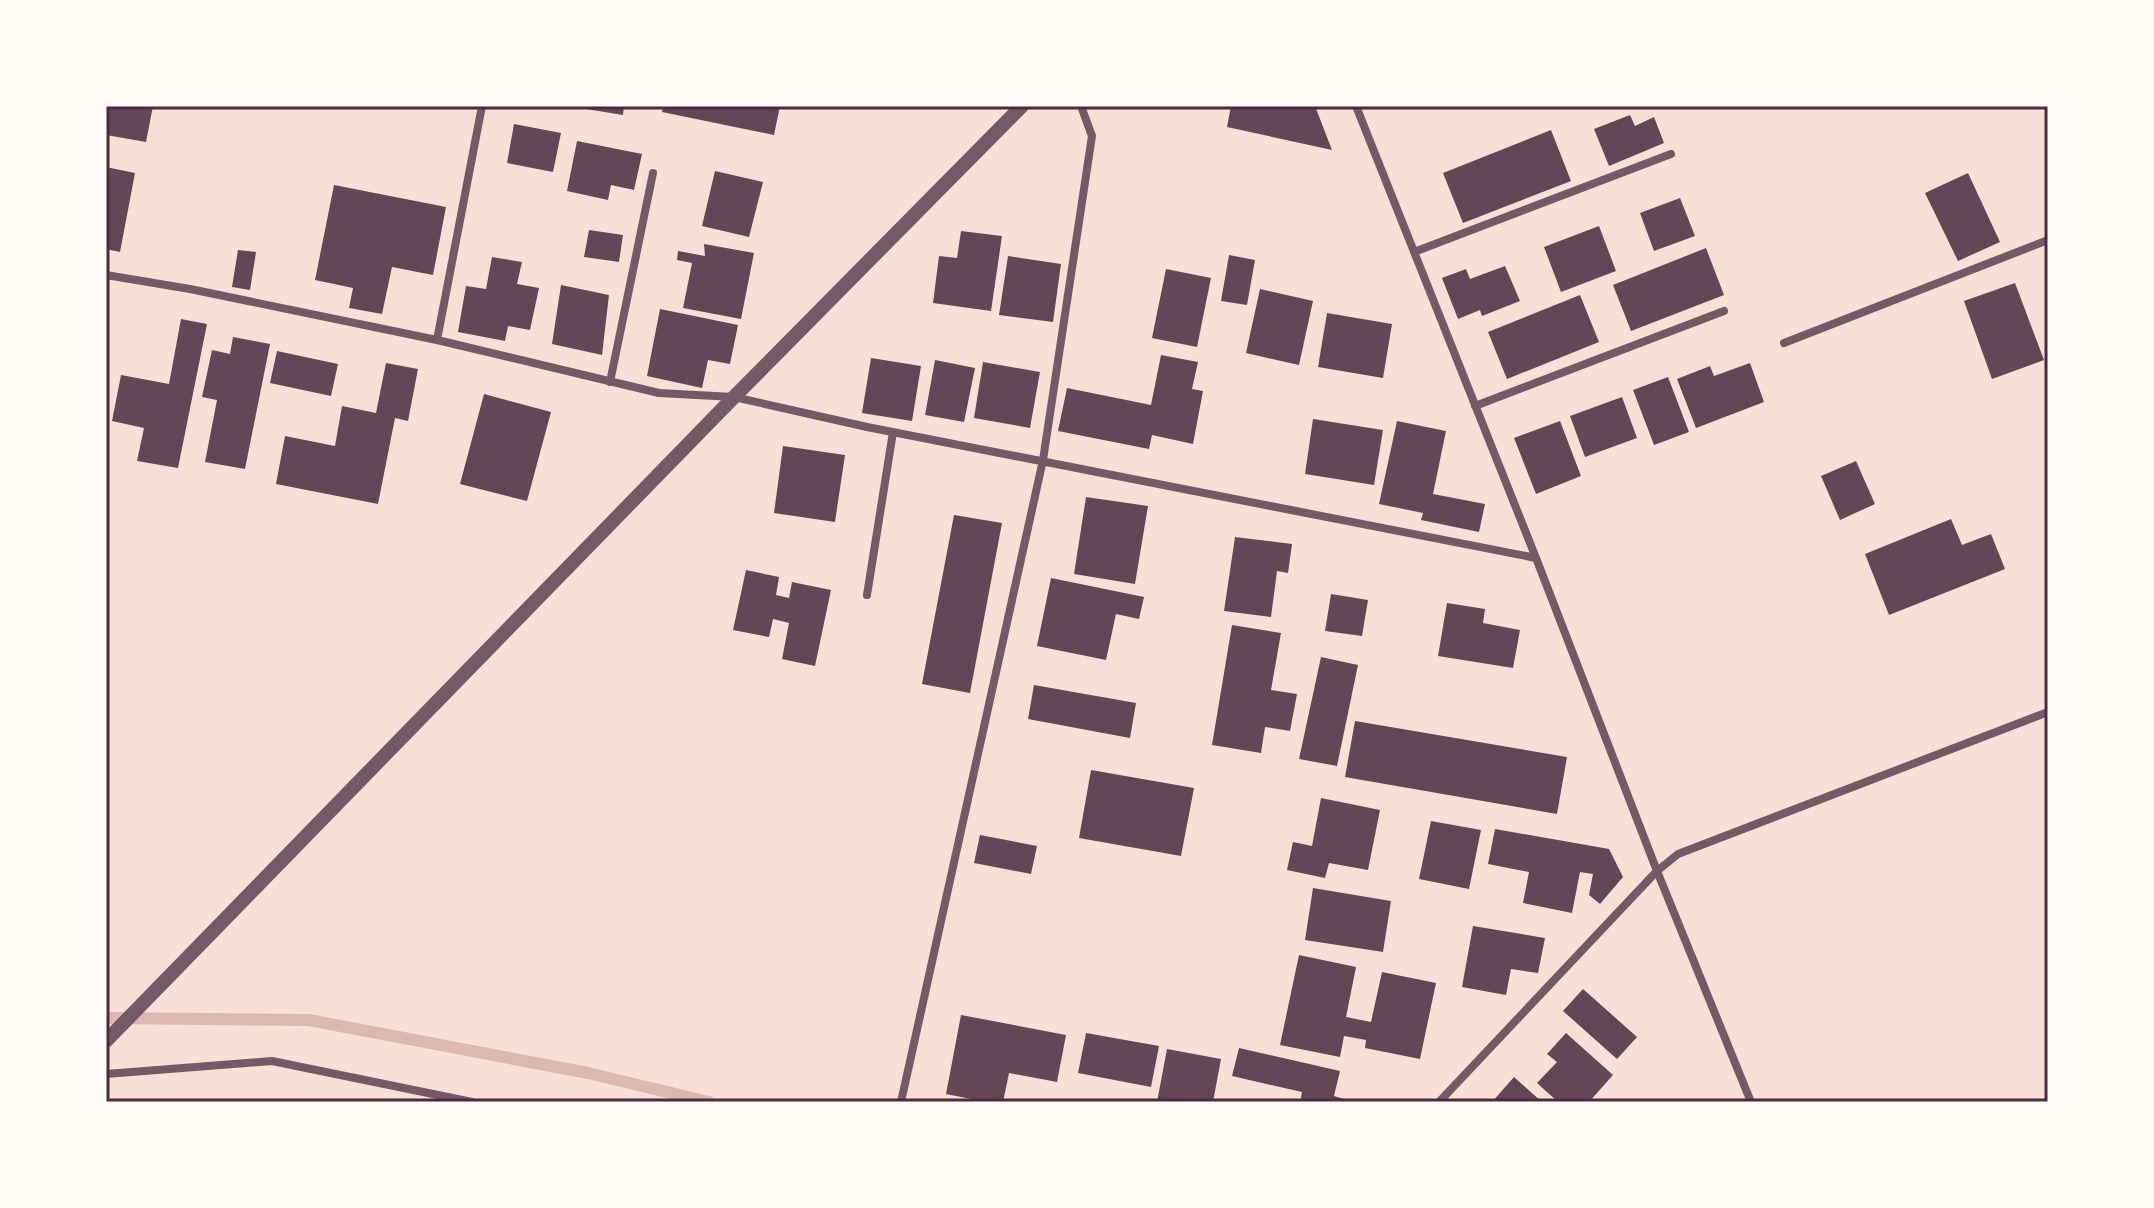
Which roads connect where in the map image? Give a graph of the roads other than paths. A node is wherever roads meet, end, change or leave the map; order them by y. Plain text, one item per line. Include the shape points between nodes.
1 (482, 106) edge
2 (1022, 106) edge
3 (1081, 106) edge
4 (1356, 106) edge
5 (1671, 154) dead end
6 (653, 173) dead end
7 (2048, 240) edge
8 (1414, 252) junction
9 (106, 275) edge
10 (1724, 311) dead end
11 (437, 340) junction
12 (1784, 343) dead end
13 (610, 382) junction
14 (734, 397) junction
15 (1475, 406) junction
16 (893, 432) junction
17 (1043, 460) junction
18 (1536, 558) junction
19 (867, 595) dead end
20 (2048, 712) edge
21 (1657, 871) junction
22 (106, 1041) edge
23 (106, 1074) edge
24 (472, 1102) edge
25 (901, 1102) edge
26 (1439, 1102) edge
27 (1751, 1102) edge

1 - 11 street
2 - 14 street
3 - 17 street via 1092,136
4 - 8 street
5 - 8 street
6 - 13 street
7 - 12 street
8 - 15 street
9 - 11 street
10 - 15 street
11 - 13 street
13 - 14 street via 659,393
14 - 16 street
14 - 22 street
15 - 18 street
16 - 17 street
16 - 19 street
17 - 18 street
17 - 25 street
18 - 21 street
20 - 21 street via 1678,854
21 - 26 street
21 - 27 street
23 - 24 street via 272,1061

